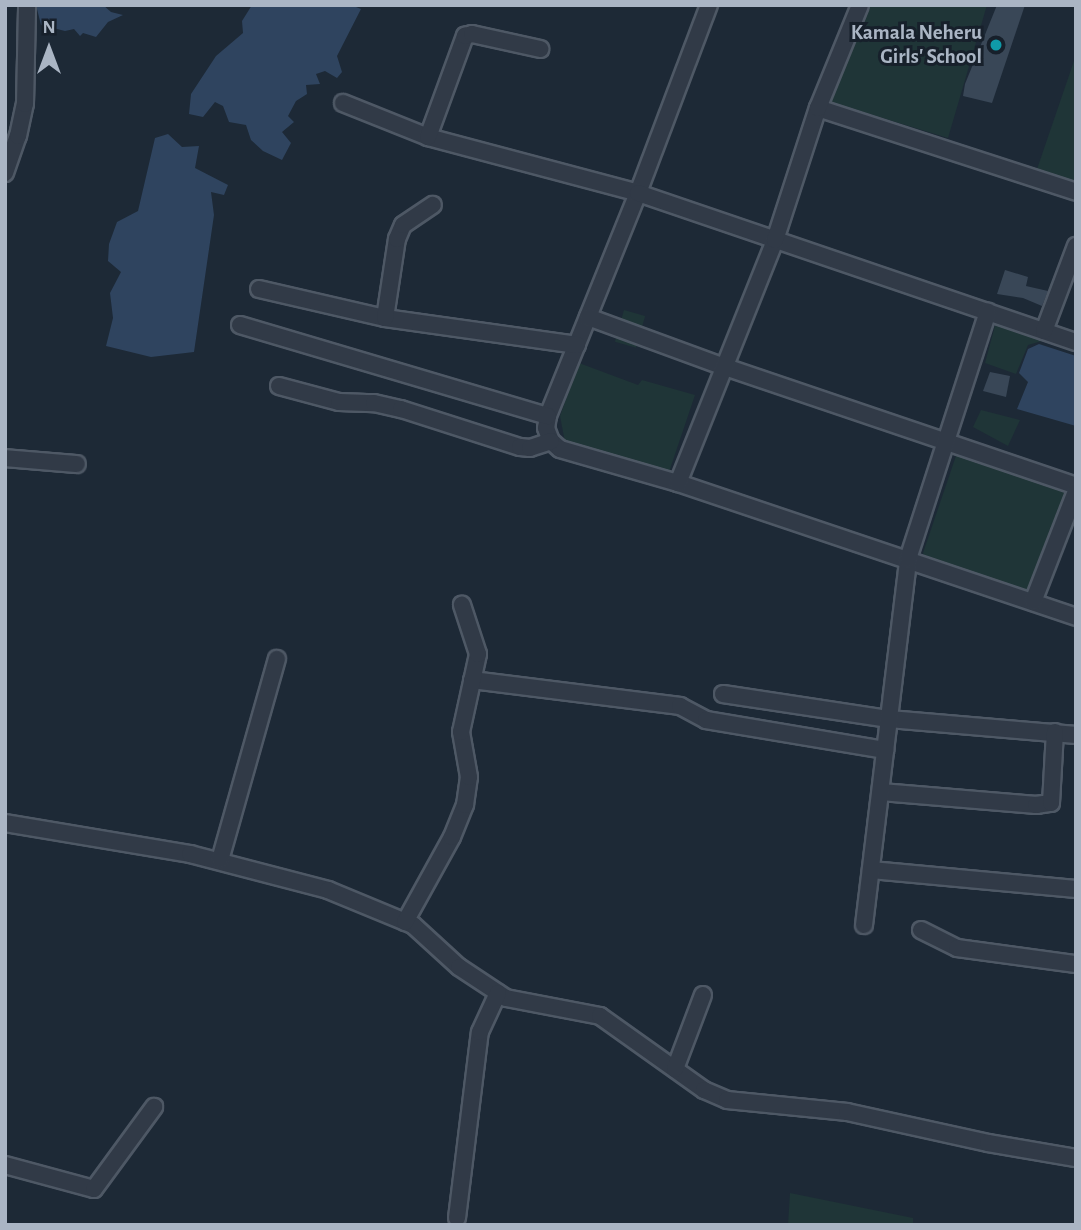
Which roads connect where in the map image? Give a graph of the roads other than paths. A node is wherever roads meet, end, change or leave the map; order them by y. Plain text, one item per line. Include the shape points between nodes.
1 (27, 5) edge
2 (709, 5) edge
3 (860, 5) edge
4 (540, 49) dead end
5 (343, 103) dead end
6 (818, 108) junction
7 (428, 136) junction
8 (5, 173) edge
9 (1076, 192) edge
10 (638, 193) junction
11 (433, 205) dead end
12 (775, 240) junction
13 (1076, 246) edge
14 (259, 289) dead end
15 (988, 312) junction
16 (588, 317) junction
17 (385, 318) junction
18 (240, 326) dead end
19 (1044, 331) junction
20 (1076, 342) edge
21 (577, 345) junction
22 (725, 367) junction
23 (279, 386) dead end
24 (548, 416) junction
25 (551, 441) junction
26 (946, 442) junction
27 (5, 458) edge
28 (77, 464) dead end
29 (678, 484) junction
30 (1076, 488) edge
31 (908, 559) junction
32 (1033, 602) junction
33 (462, 605) dead end
34 (1076, 617) edge
35 (277, 659) dead end
36 (472, 680) junction
37 (723, 694) dead end
38 (889, 719) junction
39 (1055, 732) junction
40 (1076, 735) edge
41 (886, 750) junction
42 (881, 792) junction
43 (5, 823) edge
44 (220, 860) junction
45 (871, 870) junction
46 (1076, 889) edge
47 (405, 922) junction
48 (864, 925) dead end
49 (921, 930) dead end
50 (1076, 964) edge
51 (498, 993) junction
52 (704, 995) dead end
53 (675, 1069) junction
54 (154, 1107) dead end
55 (1076, 1158) edge
56 (5, 1166) edge
57 (457, 1218) dead end

1 - 8 street via 25,104
2 - 10 street
3 - 6 street
4 - 7 street via 465,36
5 - 7 street
6 - 9 street
6 - 12 street
7 - 10 street
10 - 12 street
10 - 16 street
11 - 17 street via 403,225 397,239
12 - 15 street
12 - 22 street
13 - 19 street
14 - 17 street
15 - 19 street
15 - 26 street
16 - 21 street
16 - 22 street
17 - 21 street
18 - 24 street
19 - 20 street
21 - 24 street
22 - 26 street
22 - 29 street
23 - 25 street via 339,402 401,409 520,447
24 - 25 street
25 - 29 street via 560,449
26 - 30 street
26 - 31 street
27 - 28 street
29 - 31 street
30 - 32 street
31 - 32 street
31 - 38 street
32 - 34 street
33 - 36 street via 478,646
35 - 44 street
36 - 41 street via 680,706 706,720
36 - 47 street via 461,732 469,777 465,805
37 - 38 street
38 - 39 street
38 - 41 street
39 - 40 street
39 - 42 street via 1051,803
41 - 42 street
42 - 45 street
43 - 44 street
44 - 47 street via 316,885
45 - 46 street
45 - 48 street
47 - 51 street
49 - 50 street via 957,948
51 - 53 street via 512,1000 600,1016
51 - 57 street via 480,1032
52 - 53 street
53 - 55 street via 727,1100 848,1112
54 - 56 street via 94,1189

